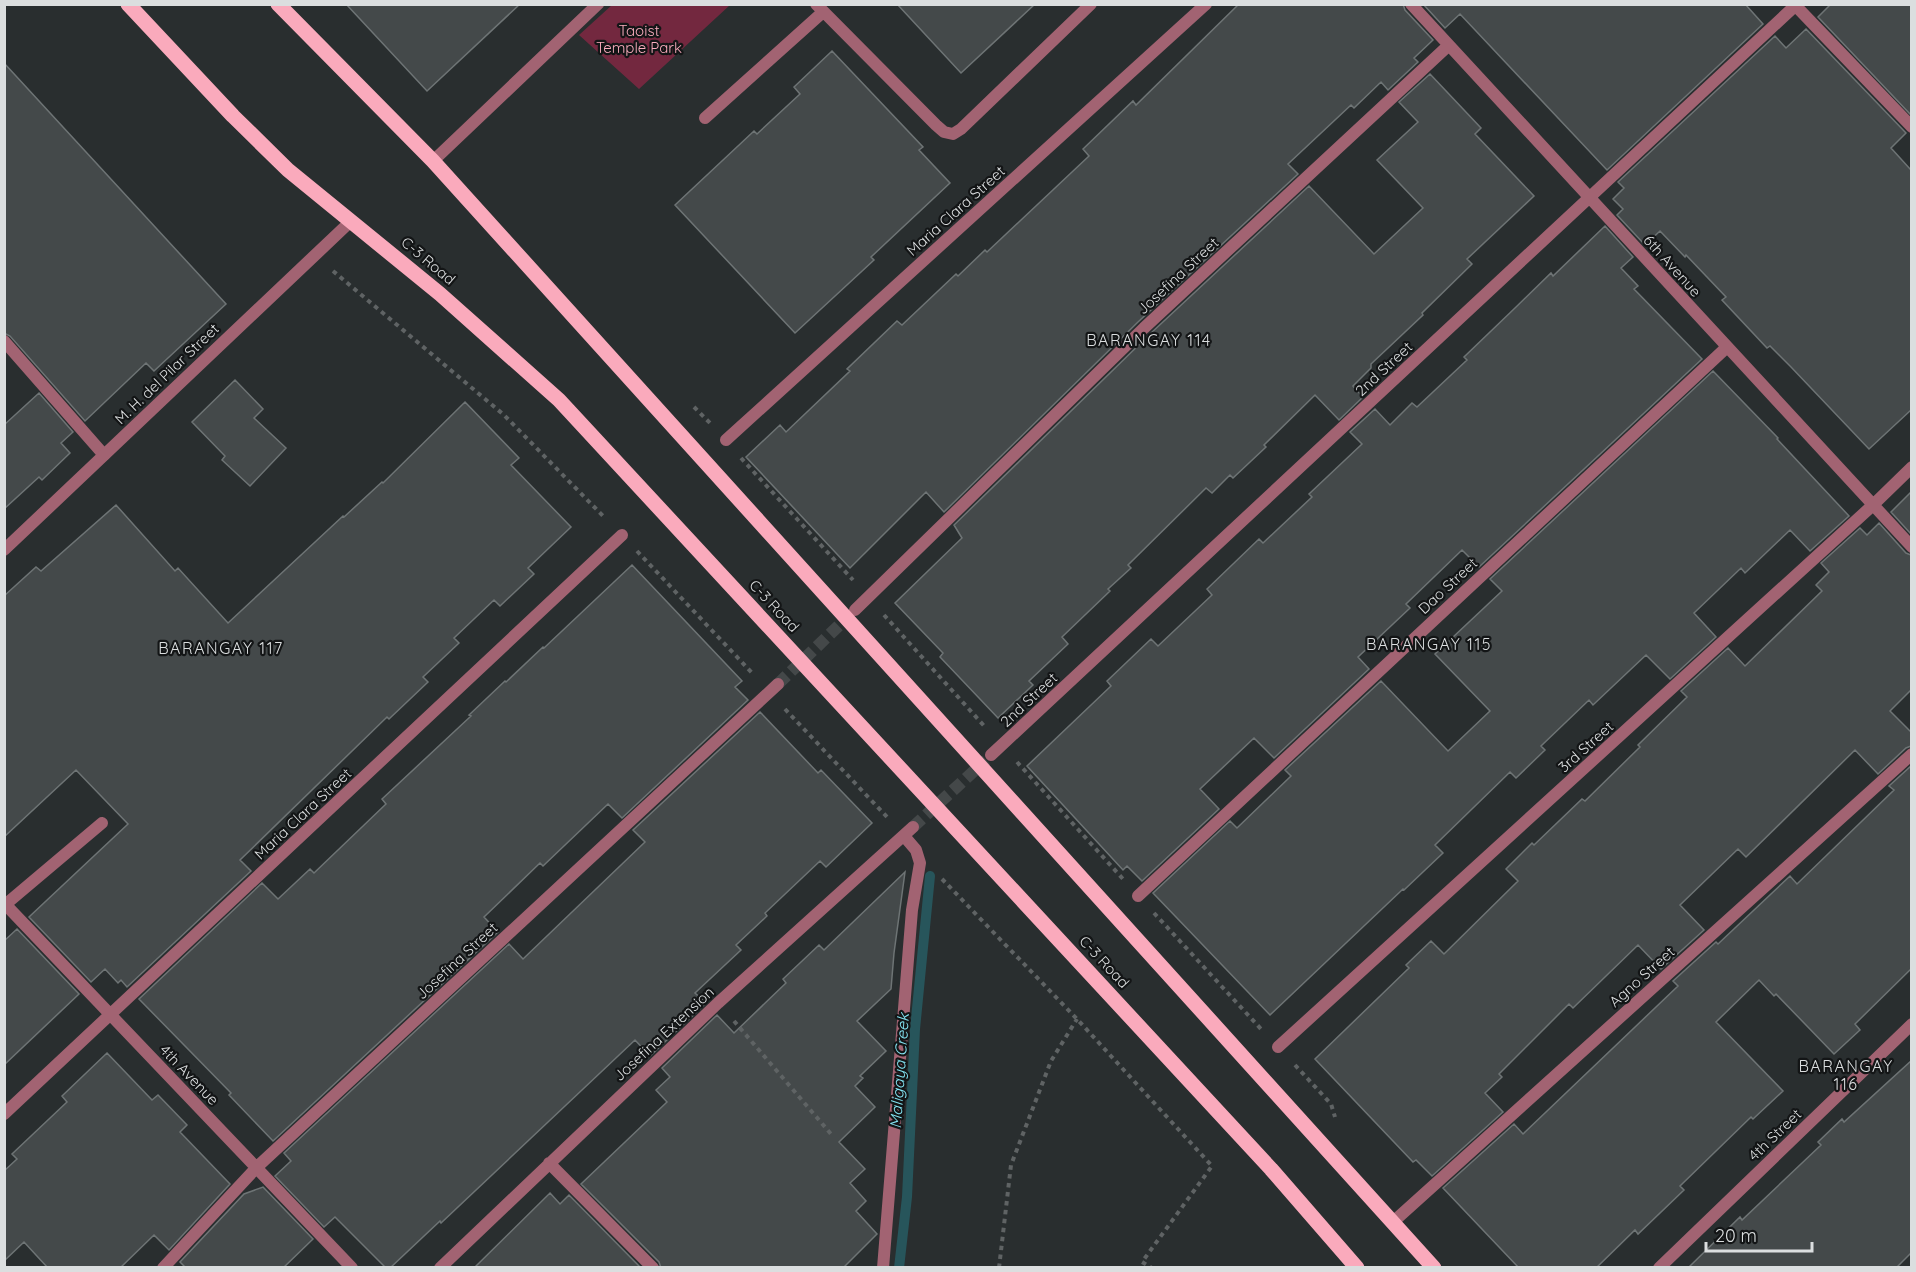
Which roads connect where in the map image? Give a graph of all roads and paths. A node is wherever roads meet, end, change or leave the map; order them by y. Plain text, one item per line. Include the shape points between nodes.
1 (128, 4) edge
2 (278, 4) edge
3 (598, 4) edge
4 (1091, 4) edge
5 (1206, 4) edge
6 (1411, 4) edge
7 (1795, 5) edge
8 (820, 8) edge
9 (1449, 45) junction
10 (705, 118) dead end
11 (1911, 127) edge
12 (433, 161) junction
13 (1589, 197) junction
14 (351, 221) junction
15 (4, 342) edge
16 (1726, 348) junction
17 (726, 440) dead end
18 (104, 455) junction
19 (1911, 467) edge
20 (1873, 505) junction
21 (622, 535) dead end
22 (1911, 547) edge
23 (4, 550) edge
24 (855, 610) tunnel mouth
25 (778, 684) tunnel mouth
26 (1911, 754) edge
27 (991, 755) tunnel mouth
28 (102, 823) dead end
29 (919, 856) junction
30 (1138, 896) dead end
31 (5, 903) edge
32 (718, 1004) junction
33 (112, 1015) junction
34 (1077, 1019) junction
35 (1911, 1024) edge
36 (1278, 1047) dead end
37 (4, 1114) edge
38 (831, 1134) dead end
39 (549, 1163) junction
40 (257, 1167) junction
41 (1393, 1222) junction
42 (163, 1268) edge
43 (352, 1268) edge
44 (440, 1268) edge
45 (652, 1268) edge
46 (883, 1268) edge
47 (999, 1268) edge
48 (1152, 1268) edge
49 (1357, 1268) edge
50 (1434, 1268) edge
51 (1659, 1268) edge

1 - 14 main road, C-3 Road via 280,163
2 - 12 main road
3 - 12 street
4 - 8 street via 953,134 936,125
5 - 17 street, Maria Clara Street
6 - 9 street, 6th Avenue
7 - 11 street
7 - 13 street, 2nd Street
8 - 10 street
9 - 13 street, 6th Avenue
9 - 24 street, Josefina Street via 1144,328
12 - 41 main road
13 - 16 street, 6th Avenue
13 - 27 street, 2nd Street
14 - 18 street, M. H. del Pilar Street
14 - 49 main road, C-3 Road via 559,400 1271,1169
15 - 18 street
16 - 20 street, 6th Avenue
16 - 30 street, Dao Street
18 - 23 street, M. H. del Pilar Street
19 - 20 street, 3rd Street
20 - 22 street, 6th Avenue
20 - 36 street, 3rd Street
21 - 33 street, Maria Clara Street
25 - 40 street, Josefina Street
26 - 41 street, Agno Street
28 - 31 street
29 - 32 street, Josefina Extension via 909,831
29 - 34 path
29 - 46 street
31 - 33 street, 4th Avenue
32 - 38 path
32 - 39 street, Josefina Extension
33 - 37 street, Maria Clara Street
33 - 40 street, 4th Avenue
34 - 47 path via 1051,1061 1011,1165
34 - 48 path via 1212,1166 1142,1262
35 - 51 street, 4th Street
39 - 44 street, Josefina Extension
39 - 45 street
40 - 42 street, Josefina Street
40 - 43 street, 4th Avenue
41 - 50 main road

